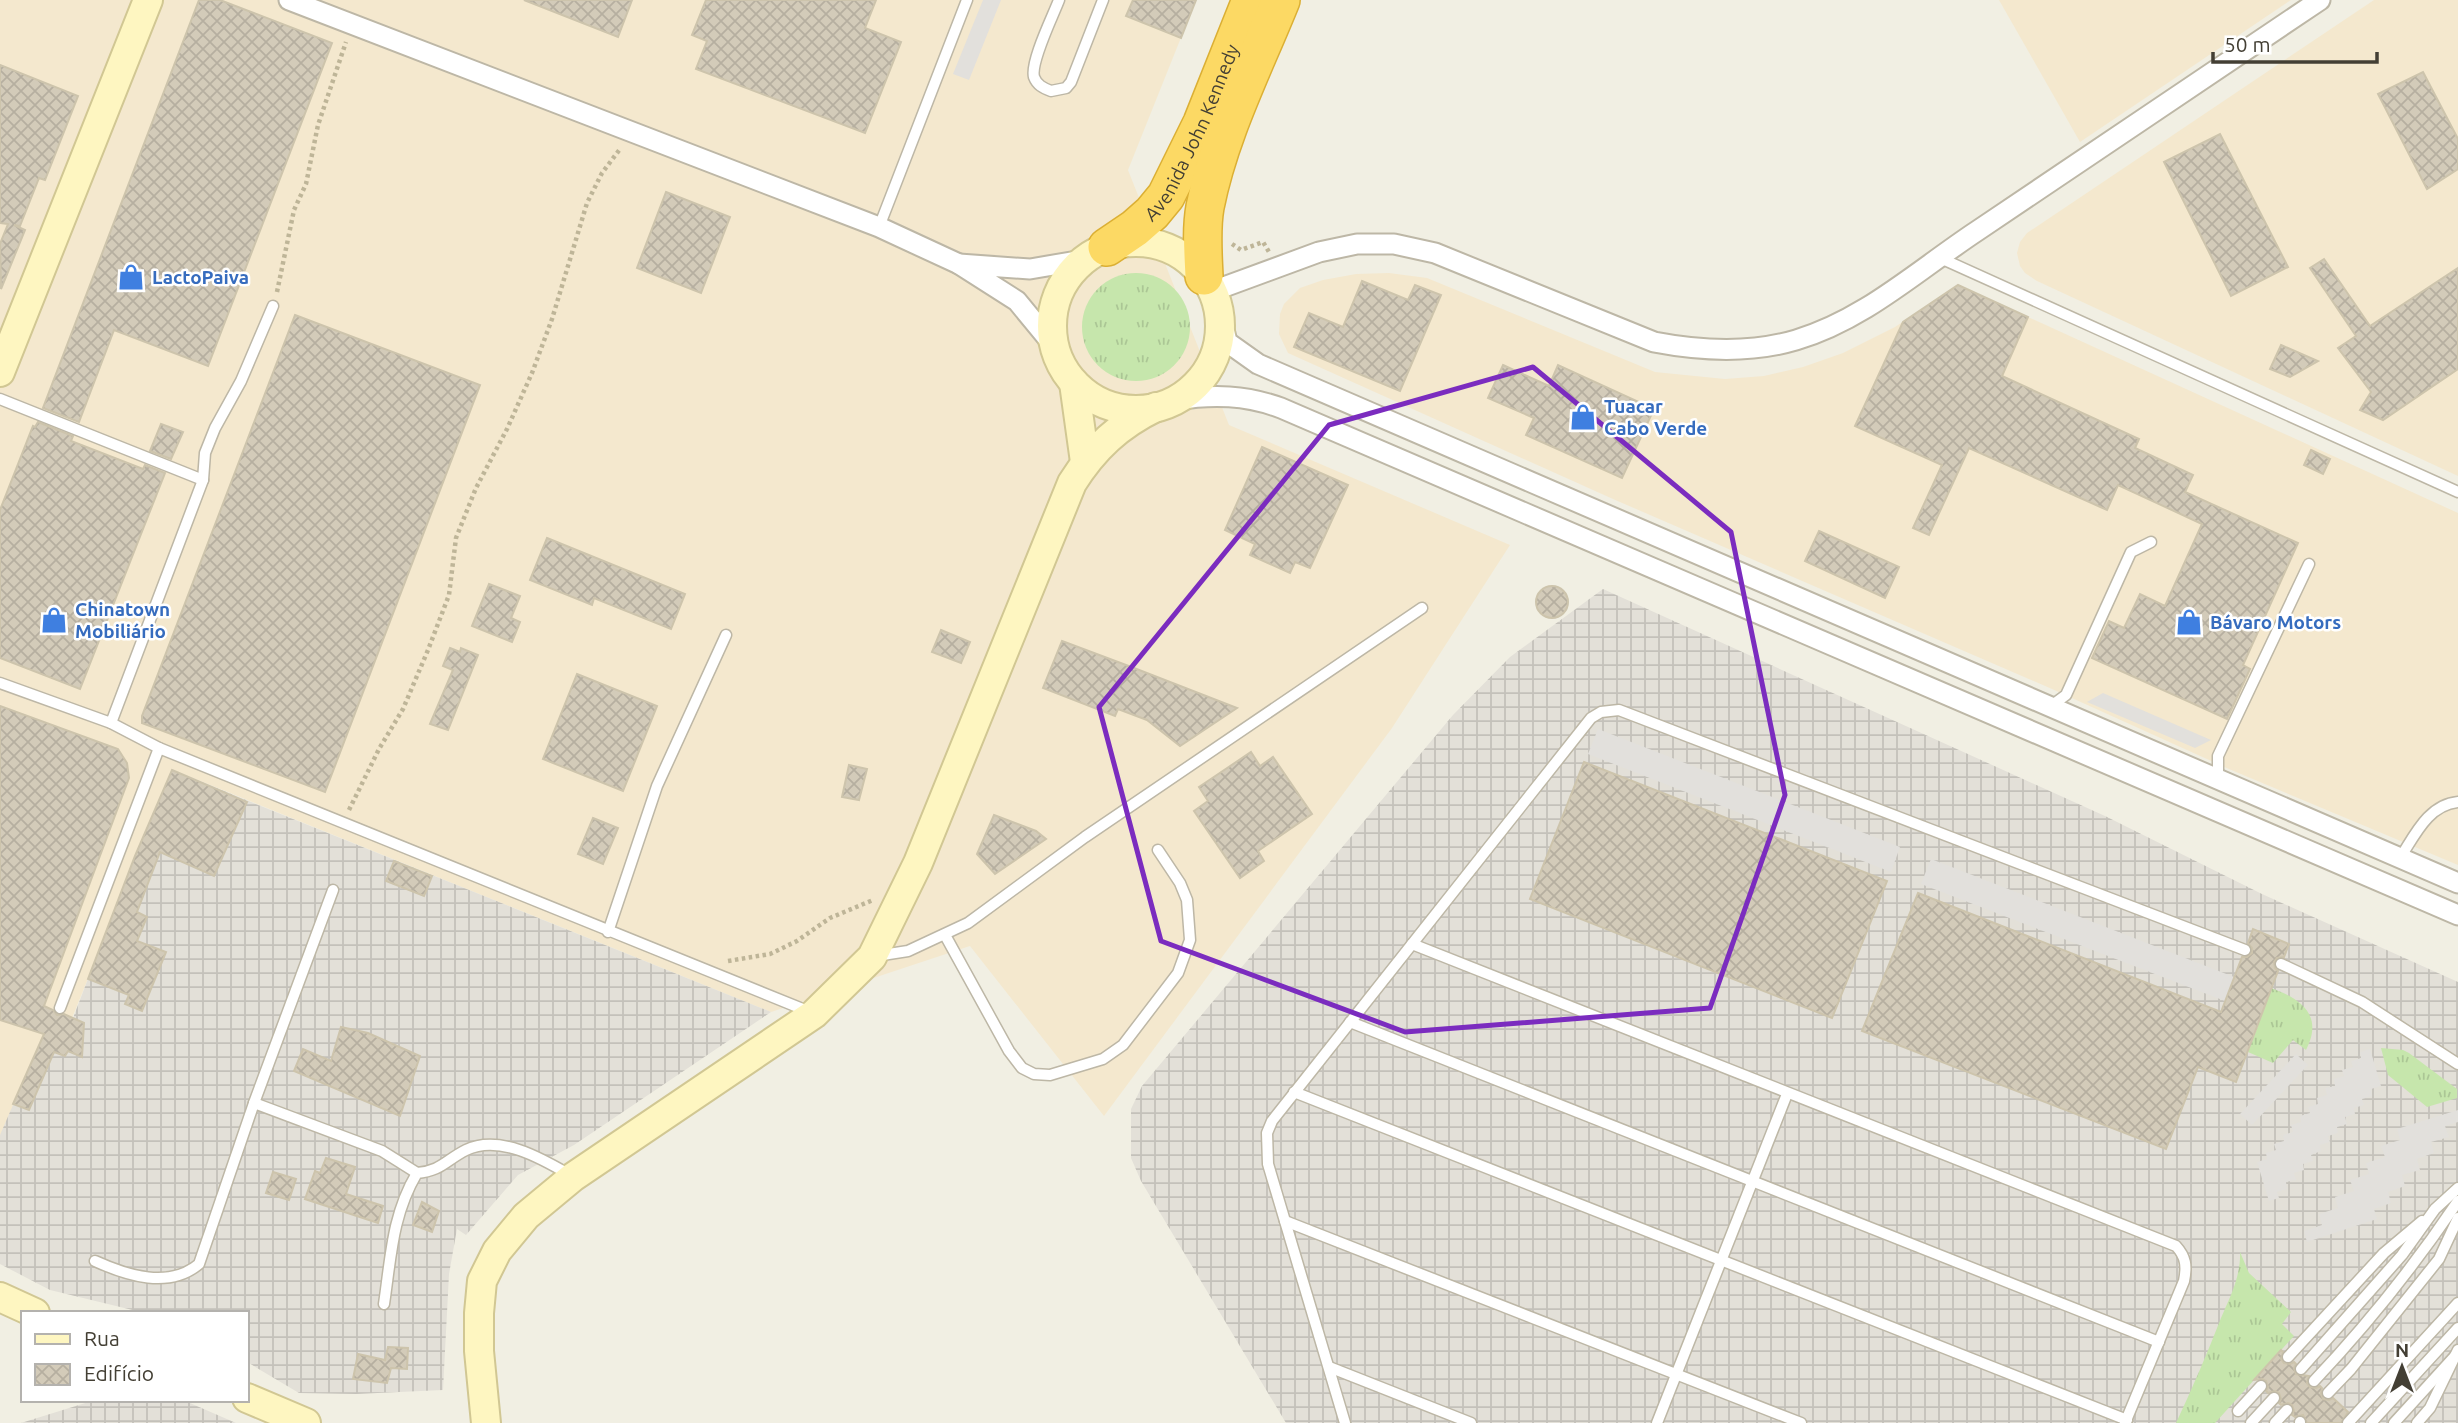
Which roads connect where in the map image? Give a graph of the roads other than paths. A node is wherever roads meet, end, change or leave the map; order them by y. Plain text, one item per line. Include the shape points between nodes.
1 (148, 0) edge
2 (289, 0) edge
3 (967, 0) edge
4 (1059, 0) edge
5 (1103, 0) edge
6 (1251, 0) edge
7 (1281, 0) edge
8 (2320, 0) edge
9 (879, 227) junction
10 (1095, 253) junction
11 (1938, 257) junction
12 (959, 264) junction
13 (1212, 293) junction
14 (273, 306) road end
15 (1054, 346) junction
16 (2, 359) edge
17 (1074, 383) junction
18 (0, 400) edge
19 (1166, 404) junction
20 (1085, 462) junction
21 (203, 480) junction
22 (2458, 492) edge
23 (2151, 542) dead end
24 (2309, 564) dead end
25 (1422, 608) dead end
26 (726, 635) dead end
27 (0, 682) edge
28 (2050, 706) junction
29 (111, 723) junction
30 (159, 748) junction
31 (2218, 779) junction
32 (2458, 802) edge
33 (1158, 850) dead end
34 (2400, 858) junction
35 (2458, 883) edge
36 (333, 890) dead end
37 (2458, 915) edge
38 (608, 932) junction
39 (945, 935) junction
40 (1412, 944) junction
41 (2245, 950) dead end
42 (872, 957) junction
43 (2281, 964) dead end
44 (60, 1008) dead end
45 (814, 1014) junction
46 (1350, 1022) junction
47 (2458, 1064) edge
48 (1294, 1093) junction
49 (1787, 1094) junction
50 (254, 1103) junction
51 (417, 1173) junction
52 (573, 1177) junction
53 (1752, 1182) junction
54 (2458, 1188) edge
55 (2458, 1202) edge
56 (2435, 1209) junction
57 (2458, 1218) edge
58 (1285, 1221) junction
59 (95, 1261) dead end
60 (1721, 1261) junction
61 (0, 1297) edge
62 (2458, 1303) edge
63 (384, 1304) dead end
64 (31, 1311) edge
65 (2458, 1328) edge
66 (2159, 1342) junction
67 (2456, 1353) edge
68 (2288, 1357) dead end
69 (1329, 1367) junction
70 (2301, 1369) dead end
71 (1676, 1374) junction
72 (2314, 1381) dead end
73 (2261, 1386) dead end
74 (2328, 1393) dead end
75 (248, 1398) edge
76 (2274, 1398) dead end
77 (2287, 1410) dead end
78 (2238, 1411) dead end
79 (2126, 1422) edge
80 (306, 1423) edge
81 (486, 1423) edge
82 (1345, 1423) edge
83 (1471, 1423) edge
84 (1657, 1423) edge
85 (1801, 1423) edge
86 (2251, 1423) edge
87 (2274, 1423) edge
88 (2348, 1423) edge
89 (2371, 1423) edge
90 (2394, 1423) edge
91 (2417, 1423) edge

1 - 16 street
2 - 9 street
3 - 9 lane
4 - 5 lane via 1034,66 1038,85 1051,91 1071,82
6 - 10 highway, Avenida John Kennedy via 1202,122 1166,196 1135,228
7 - 13 highway, Avenida John Kennedy via 1225,136 1205,208 1203,253
8 - 11 street
9 - 12 street
10 - 12 street via 1030,269
10 - 13 street via 1134,242 1161,245 1185,257
10 - 15 street via 1067,278 1056,299 1051,323
11 - 13 street via 1866,309 1832,327 1795,341 1725,350 1654,342 1435,253 1394,244 1357,244 1319,252
11 - 22 lane
12 - 15 street via 1017,301
13 - 19 street via 1220,338 1212,363 1197,384
13 - 28 street via 1227,342 1258,363
14 - 21 lane via 215,428 205,453
15 - 17 street
17 - 19 street via 1112,406 1134,410
17 - 20 street
18 - 21 lane
19 - 20 street via 1116,430
19 - 37 street via 1226,396 1281,408
20 - 42 street via 1072,483 918,863
21 - 29 lane
23 - 28 lane via 2131,552 2066,695
24 - 31 lane via 2218,756
25 - 39 lane
26 - 38 lane via 657,786
27 - 29 lane
28 - 31 street
29 - 30 lane
30 - 38 lane
30 - 44 lane
31 - 34 street
32 - 34 lane via 2430,814
33 - 39 lane via 1187,900 1190,940 1178,973 1123,1045 1103,1059 1050,1074 1022,1068
34 - 35 street
36 - 50 lane
38 - 45 lane
39 - 42 lane via 908,951
40 - 41 lane via 1591,718 1619,710
40 - 46 lane
40 - 49 lane
42 - 45 street
43 - 47 lane via 2362,1002
45 - 52 street
46 - 48 lane
46 - 53 lane
48 - 58 lane via 1267,1133 1268,1164
48 - 60 lane
49 - 53 lane
49 - 66 lane via 2176,1246 2186,1267
50 - 51 lane via 383,1151
50 - 59 lane via 199,1264 178,1276 150,1278
51 - 52 lane via 489,1145 539,1158
51 - 63 lane via 397,1214
52 - 81 street via 526,1216 497,1251 482,1281 478,1351
53 - 60 lane
53 - 66 lane
54 - 56 lane
55 - 72 lane via 2420,1257
56 - 68 lane via 2384,1253
56 - 70 lane via 2402,1255
57 - 74 lane via 2438,1259
58 - 69 lane
58 - 71 lane
60 - 71 lane
60 - 79 lane
61 - 64 street
62 - 88 lane
65 - 89 lane
66 - 79 lane
67 - 90 lane
67 - 91 lane via 2430,1408
69 - 82 lane
69 - 83 lane
71 - 84 lane
71 - 85 lane
73 - 78 lane
75 - 80 street
76 - 86 lane
77 - 87 lane

